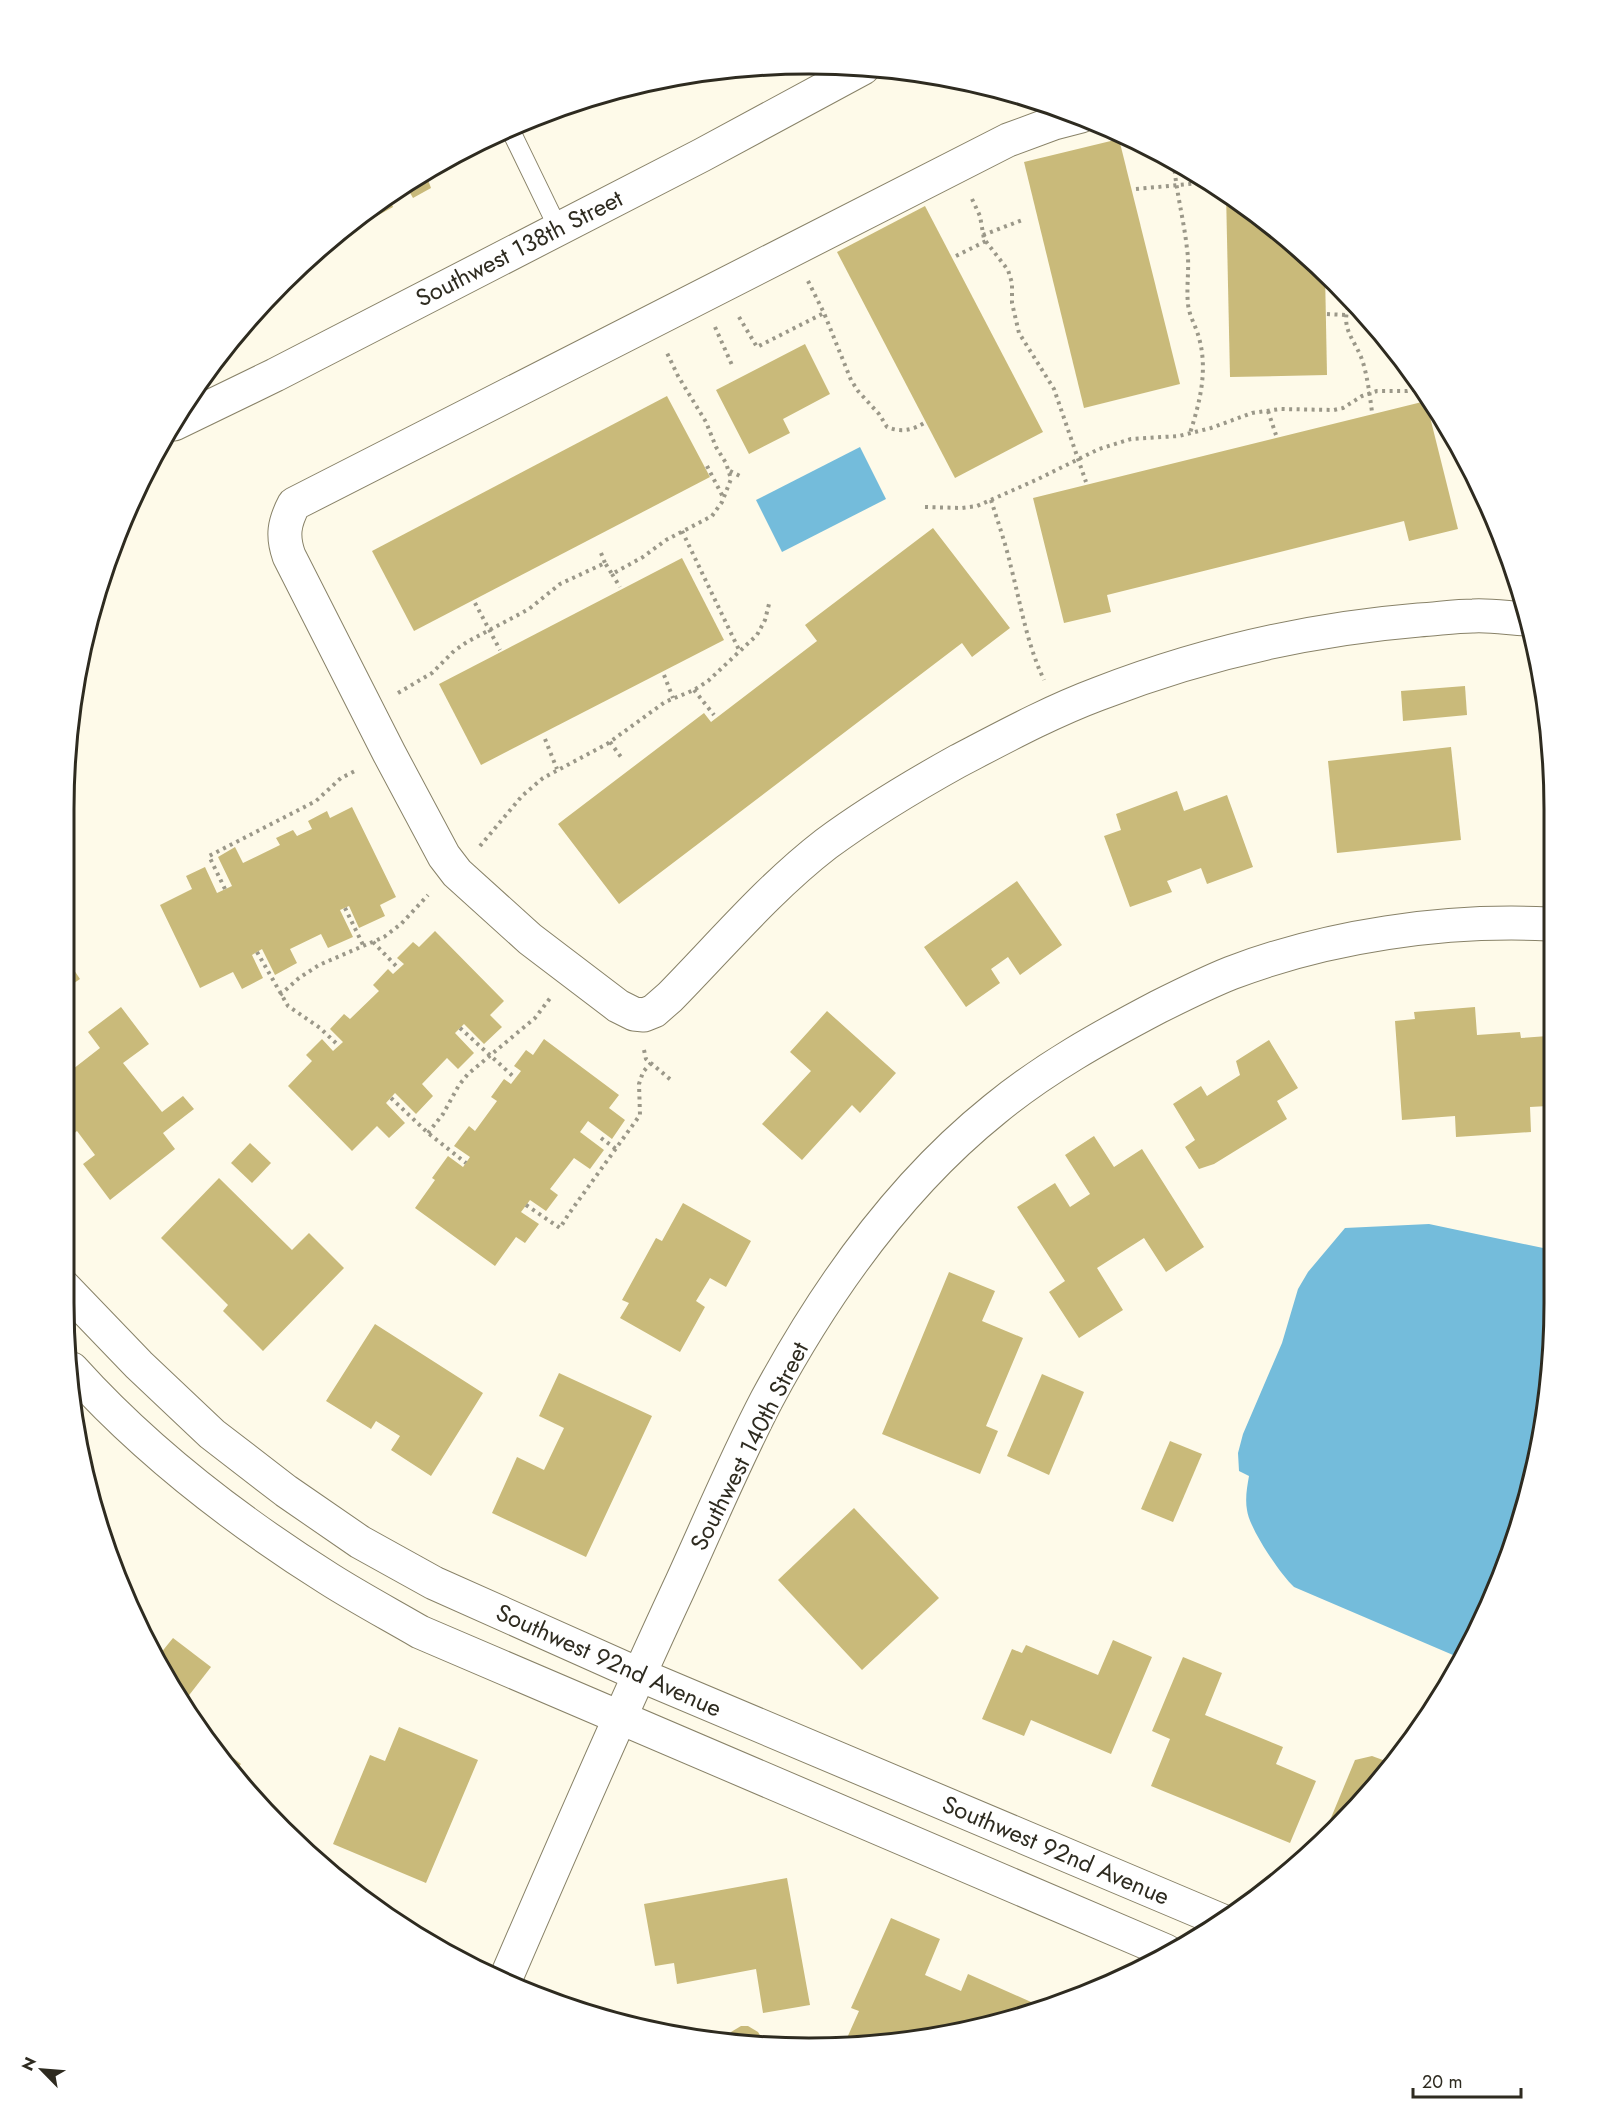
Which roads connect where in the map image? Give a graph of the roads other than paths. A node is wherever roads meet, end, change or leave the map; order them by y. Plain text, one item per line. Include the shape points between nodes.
1 (850, 75) edge
2 (1066, 120) edge
3 (513, 135) edge
4 (558, 228) junction
5 (186, 418) edge
6 (1518, 619) edge
7 (1544, 924) edge
8 (74, 1297) edge
9 (77, 1375) edge
10 (640, 1675) junction
11 (619, 1718) junction
12 (1213, 1917) edge
13 (1160, 1949) edge
14 (508, 1974) edge

1 - 4 street, Southwest 138th Street
2 - 6 street via 998,146 294,504 284,531 289,556 400,773 457,873 530,939 601,995 634,1014 644,1015 670,997 771,892 827,844 911,788 1014,731 1141,678 1281,640 1337,628 1402,621 1473,616
3 - 4 lane
4 - 5 street, Southwest 138th Street
7 - 10 street, Southwest 140th Street via 1449,926 1396,932 1264,962 1195,989 1110,1032 1062,1060 992,1111 903,1199 843,1274 820,1310 749,1435
8 - 10 street, Southwest 92nd Avenue via 212,1434 360,1542 434,1583
9 - 11 street, Southwest 92nd Avenue via 106,1407 172,1465 329,1579 420,1632
10 - 11 street, Southwest 140th Street
10 - 12 street, Southwest 92nd Avenue
11 - 13 street, Southwest 92nd Avenue
11 - 14 street, Southwest 140th Street

